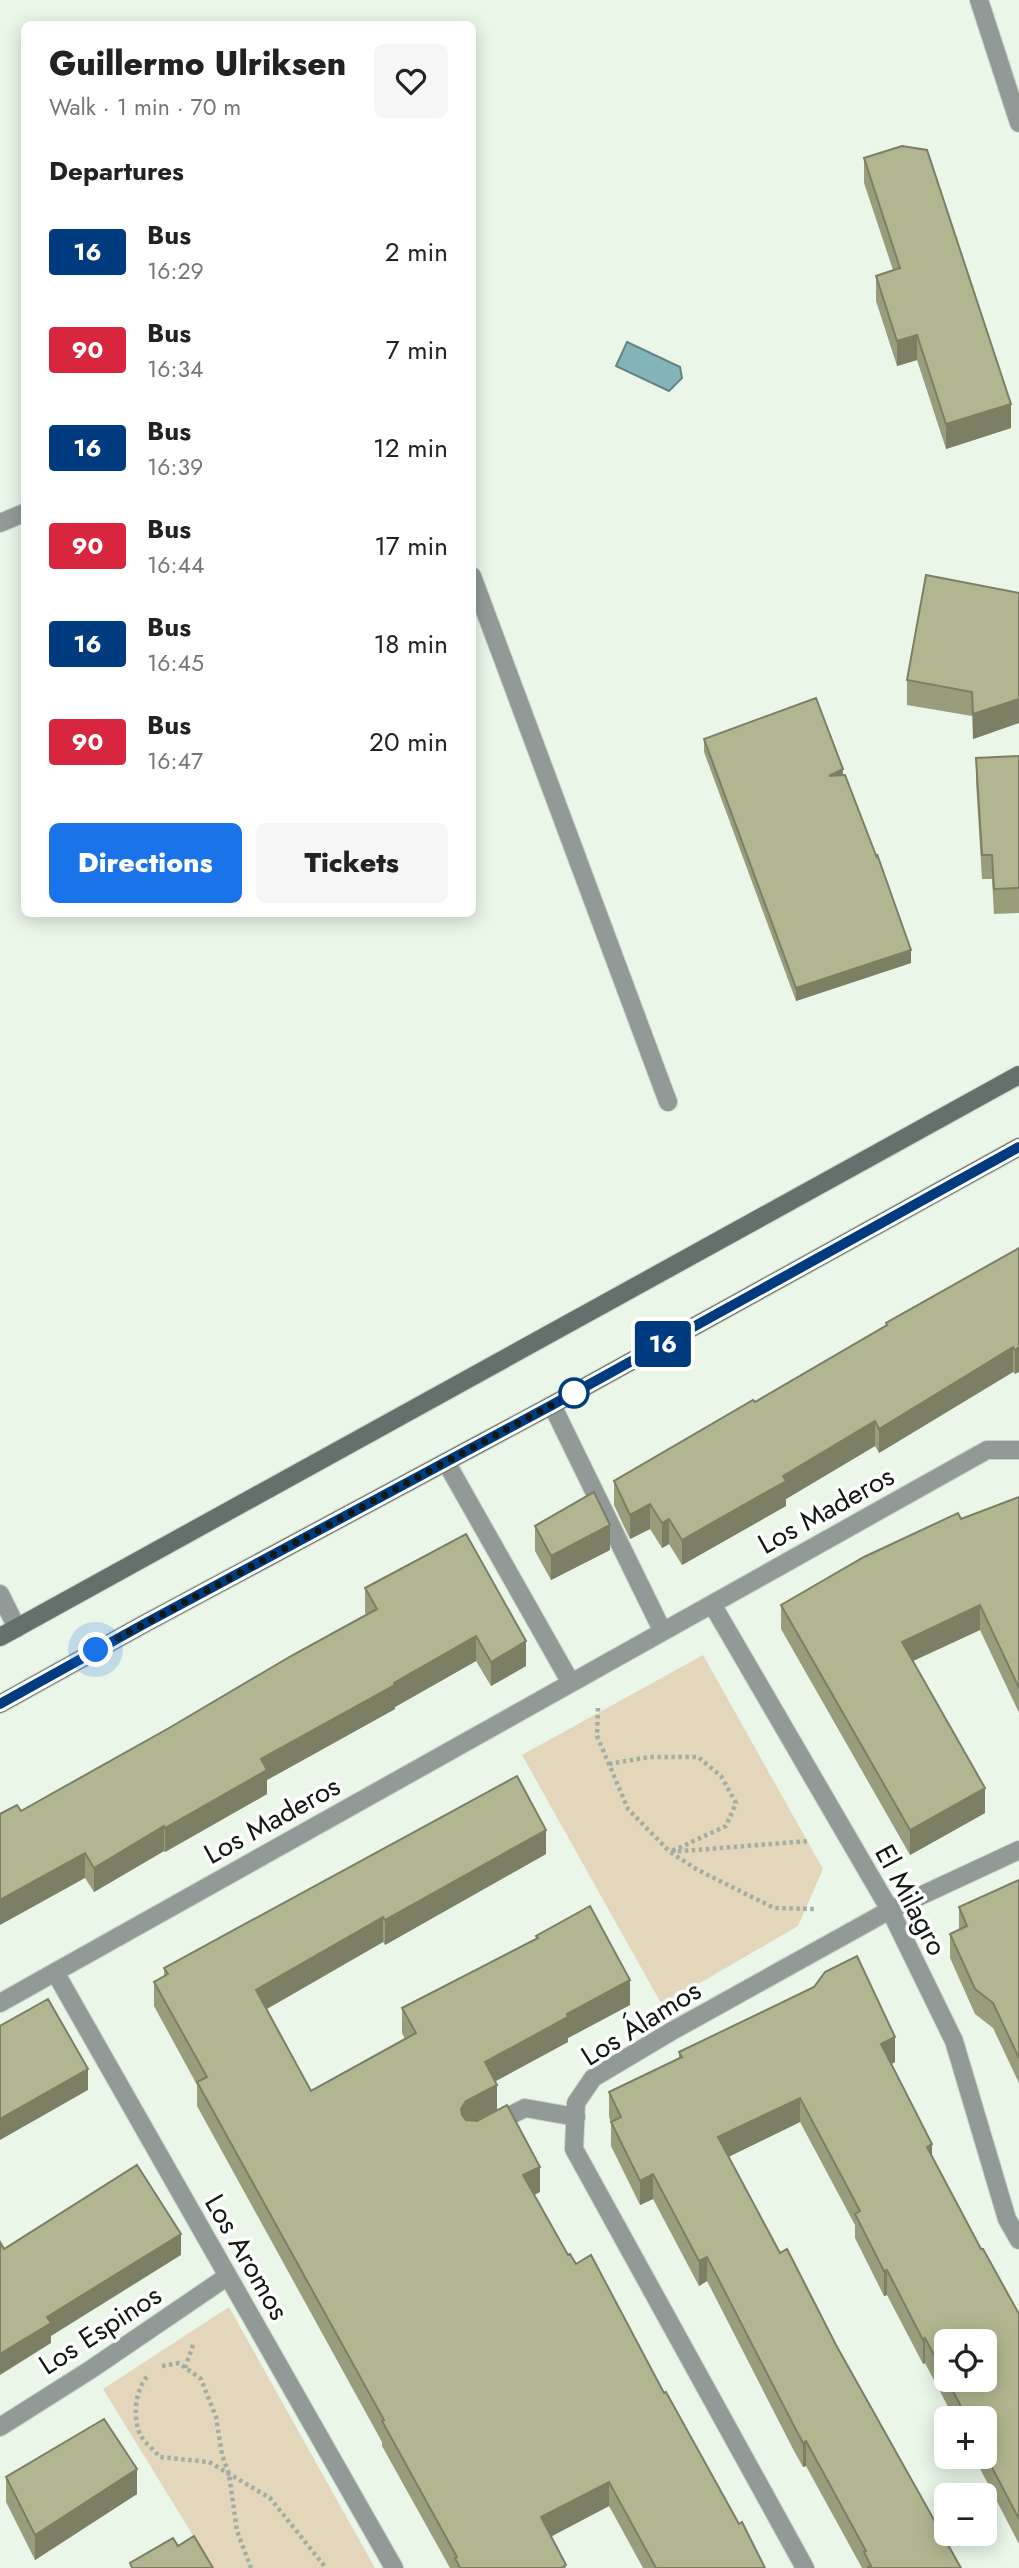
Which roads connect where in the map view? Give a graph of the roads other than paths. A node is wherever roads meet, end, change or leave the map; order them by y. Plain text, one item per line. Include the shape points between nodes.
1 (979, 0) edge
2 (1019, 123) edge
3 (21, 514) edge
4 (0, 523) edge
5 (476, 587) edge
6 (1019, 1075) edge
7 (667, 1102) dead end
8 (1019, 1147) edge
9 (552, 1405) junction
10 (1019, 1450) edge
11 (446, 1462) junction
12 (0, 1594) edge
13 (712, 1604) junction
14 (17, 1628) junction
15 (662, 1630) junction
16 (0, 1637) edge
17 (571, 1683) junction
18 (0, 1704) edge
19 (1019, 1850) edge
20 (890, 1910) junction
21 (55, 1972) junction
22 (0, 2003) edge
23 (576, 2116) junction
24 (483, 2130) edge
25 (1019, 2240) edge
26 (228, 2276) junction
27 (0, 2427) edge
28 (394, 2568) edge
29 (805, 2568) edge

1 - 2 street
3 - 4 street
5 - 7 street
6 - 14 main road
8 - 9 main road
9 - 11 main road
9 - 15 street
10 - 13 street, Los Maderos via 988,1450
11 - 17 street
11 - 18 main road
12 - 14 street
13 - 15 street, Los Maderos
13 - 20 street, El Milagro
14 - 16 main road
15 - 17 street, Los Maderos
17 - 21 street, Los Maderos
19 - 20 street, Los Álamos
20 - 23 street, Los Álamos via 593,2078 576,2103
20 - 25 street, El Milagro via 954,2041 1007,2219
21 - 22 street, Los Maderos
21 - 26 street, Los Aromos
23 - 24 street via 525,2108
23 - 29 street, Los Álamos via 574,2149
26 - 27 street, Los Espinos
26 - 28 street, Los Aromos

